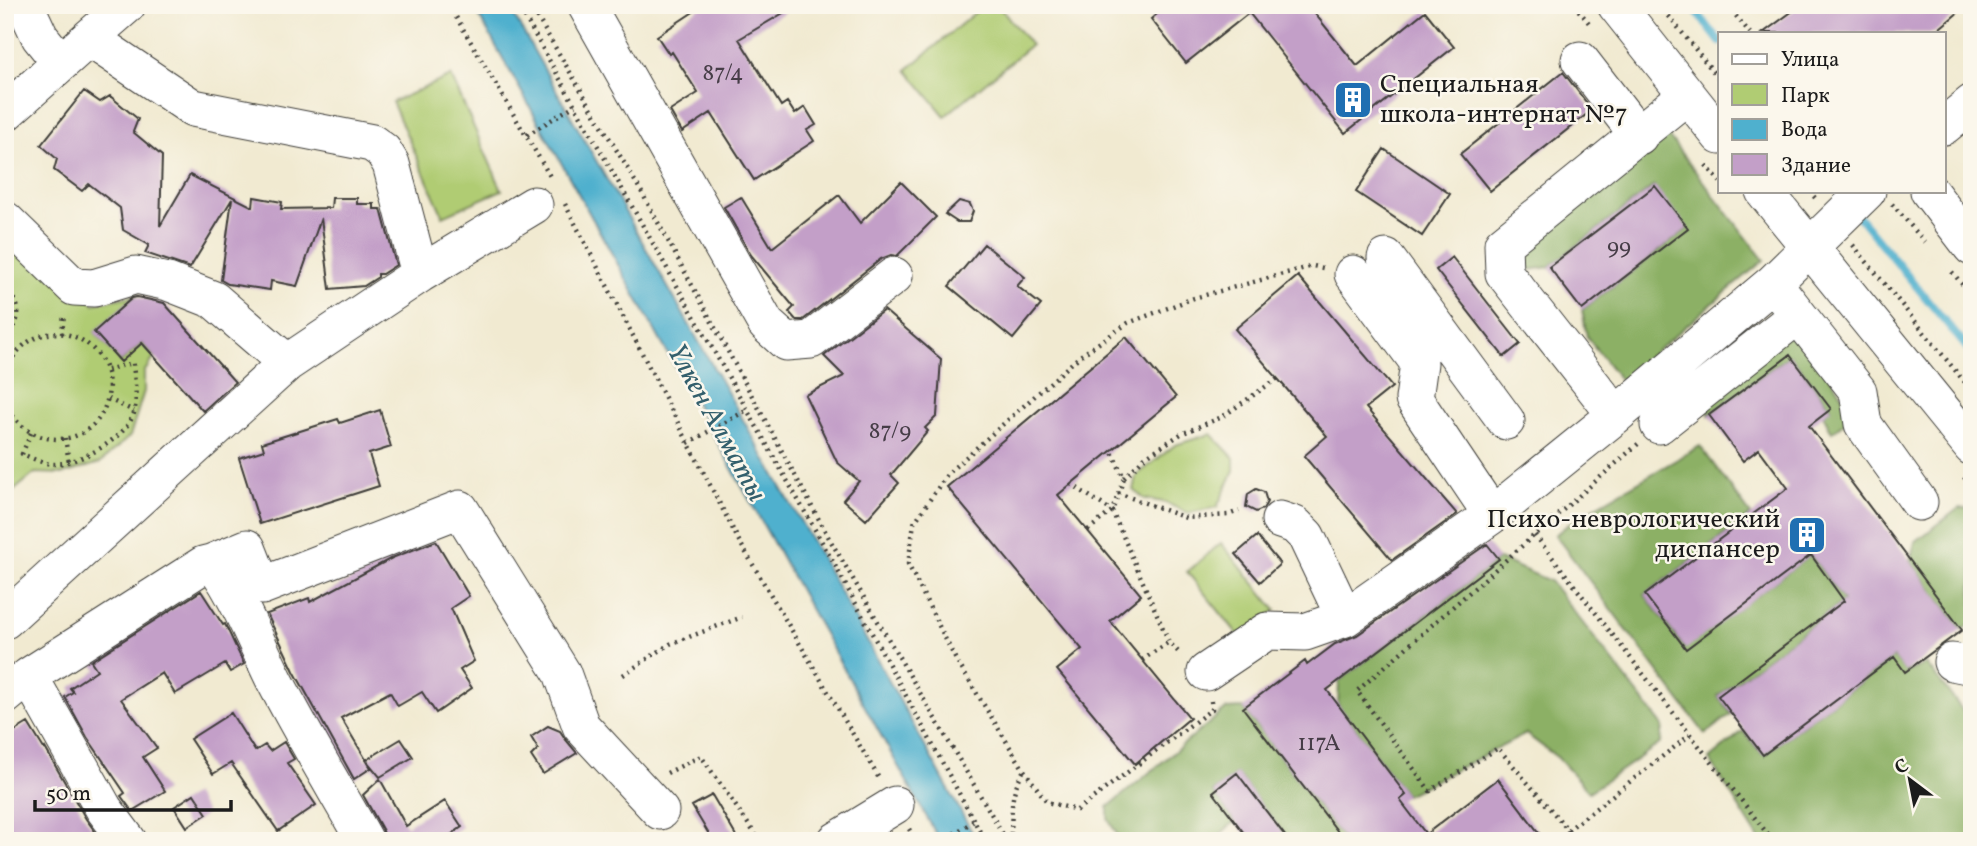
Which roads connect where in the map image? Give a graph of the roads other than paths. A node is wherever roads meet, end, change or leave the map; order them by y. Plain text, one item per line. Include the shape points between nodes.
1 (25, 5) edge
2 (127, 5) edge
3 (586, 5) edge
4 (1616, 5) edge
5 (89, 38) junction
6 (1580, 60) dead end
7 (61, 63) junction
8 (1704, 87) edge
9 (1972, 103) edge
10 (5, 113) edge
11 (1946, 123) edge
12 (1718, 130) edge
13 (1639, 136) junction
14 (1765, 192) edge
15 (1930, 192) edge
16 (550, 197) road end
17 (1851, 206) edge
18 (5, 220) edge
19 (1808, 247) junction
20 (1972, 247) edge
21 (1385, 258) dead end
22 (420, 274) junction
23 (1353, 274) road end
24 (894, 276) dead end
25 (1773, 283) junction
26 (1798, 315) junction
27 (1433, 353) junction
28 (287, 363) junction
29 (1616, 415) junction
30 (1506, 421) dead end
31 (1659, 425) road end
32 (1972, 447) edge
33 (1919, 502) dead end
34 (1492, 515) junction
35 (1280, 520) dead end
36 (211, 563) junction
37 (1345, 618) junction
38 (5, 620) edge
39 (1206, 672) road end
40 (17, 686) edge
41 (649, 799) road end
42 (895, 805) road end
43 (128, 841) edge
44 (365, 841) edge
45 (836, 841) edge

1 - 7 street via 40,37
2 - 5 street
3 - 24 street via 766,324 786,342 811,340
4 - 8 street
5 - 7 street
5 - 22 street via 193,108 372,143 391,164
6 - 13 street
7 - 10 street
8 - 12 street
8 - 13 street
9 - 11 street
13 - 29 street via 1503,244 1504,273
14 - 19 street
15 - 20 street
16 - 22 street
17 - 19 street
18 - 28 street via 74,287 94,289 136,275 167,282 214,300
19 - 25 street
19 - 32 street
21 - 27 street
22 - 28 street
23 - 27 street
25 - 26 street
25 - 29 street
26 - 31 street
26 - 33 street via 1858,391 1863,424
27 - 30 street
27 - 34 street via 1414,398
28 - 38 street
29 - 34 street
34 - 37 street
35 - 37 street via 1296,525 1306,536
36 - 40 street
36 - 41 street via 247,548 262,586 460,509 562,673 581,726
36 - 44 street via 230,589 275,681
37 - 39 street via 1305,632 1267,631
40 - 43 street
42 - 45 street

